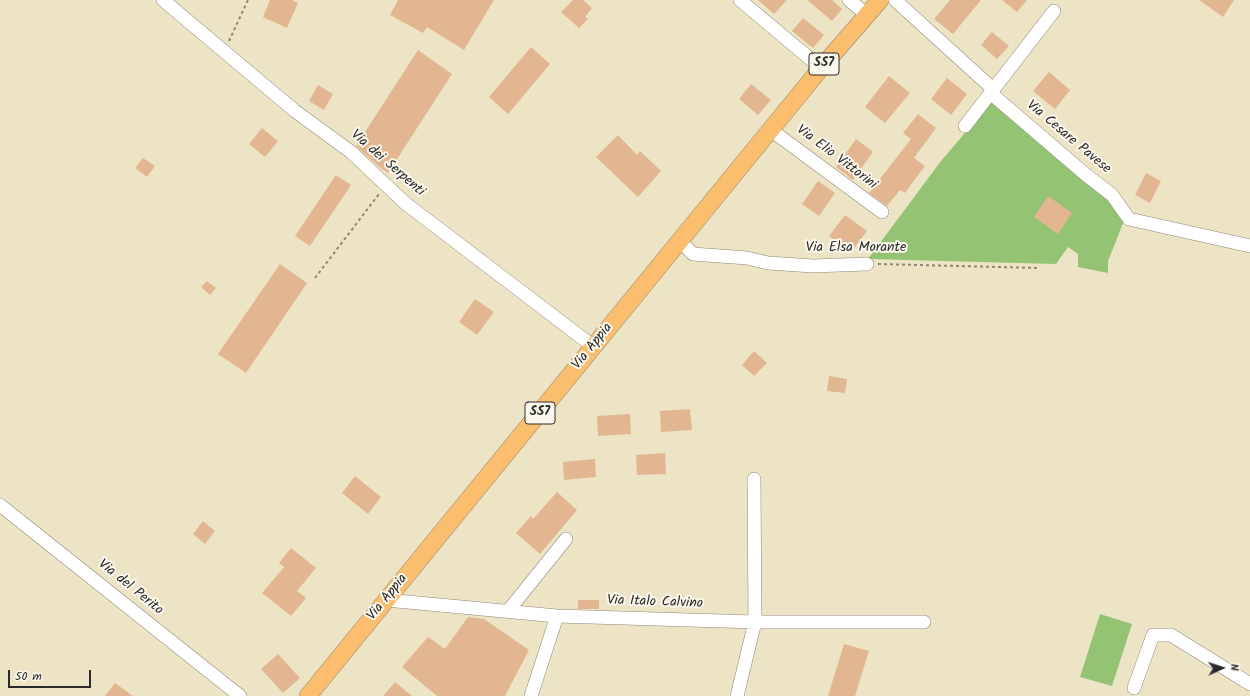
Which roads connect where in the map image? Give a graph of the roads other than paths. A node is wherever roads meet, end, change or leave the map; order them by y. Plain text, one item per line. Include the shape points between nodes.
1 (163, 0) edge
2 (740, 0) edge
3 (849, 0) edge
4 (880, 0) edge
5 (895, 0) edge
6 (1054, 11) dead end
7 (867, 15) junction
8 (821, 68) junction
9 (993, 89) junction
10 (965, 126) dead end
11 (771, 130) junction
12 (882, 212) dead end
13 (680, 241) junction
14 (1250, 246) edge
15 (867, 264) road end
16 (594, 347) junction
17 (754, 480) dead end
18 (0, 505) edge
19 (566, 539) dead end
20 (386, 600) junction
21 (508, 611) junction
22 (557, 616) junction
23 (755, 622) junction
24 (924, 622) dead end
25 (1250, 684) edge
26 (1134, 688) dead end
27 (240, 696) edge
28 (308, 696) edge
29 (531, 696) edge
30 (737, 696) edge

1 - 16 street, Via dei Serpenti via 295,111 351,152 405,203
2 - 8 street
3 - 7 street
4 - 7 main road, Via Appia / SS7
5 - 9 street, Via Cesare Pavese
6 - 9 street
7 - 8 main road, Via Appia / SS7
8 - 11 main road, Via Appia / SS7
9 - 10 street
9 - 14 street, Via Cesare Pavese via 994,96 1112,195 1129,220
11 - 12 street, Via Elio Vittorini
11 - 13 main road, Via Appia / SS7
13 - 15 street, Via Elsa Morante via 693,254 813,266
13 - 16 main road, Via Appia / SS7
16 - 20 main road, Via Appia / SS7
17 - 23 street
18 - 27 street, Via del Perito
19 - 21 street
20 - 21 street, Via Italo Calvino
20 - 28 main road, Via Appia / SS7
21 - 22 street, Via Italo Calvino
22 - 23 street, Via Italo Calvino
22 - 29 street
23 - 24 street, Via Italo Calvino
23 - 30 street
25 - 26 street via 1171,635 1153,635

